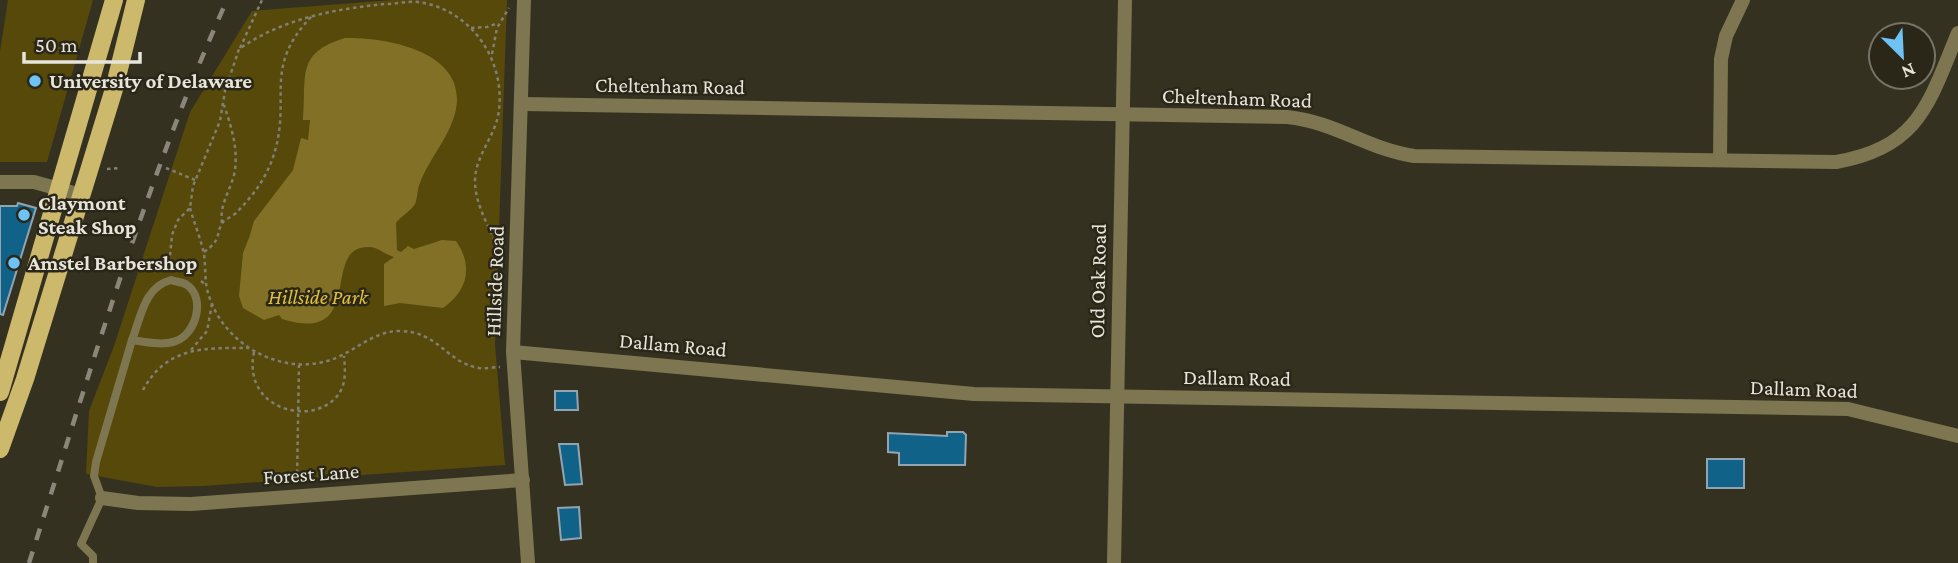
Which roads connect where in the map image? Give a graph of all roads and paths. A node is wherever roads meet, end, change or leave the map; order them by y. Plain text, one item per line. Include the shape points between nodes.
1 (114, 0) edge
2 (136, 0) edge
3 (262, 0) edge
4 (1125, 0) edge
5 (1742, 0) edge
6 (518, 1) edge
7 (312, 16) junction
8 (501, 21) junction
9 (471, 28) junction
10 (1958, 33) edge
11 (239, 49) junction
12 (492, 57) junction
13 (223, 102) junction
14 (523, 104) junction
15 (1123, 114) junction
16 (1720, 160) junction
17 (121, 168) dead end
18 (166, 168) dead end
19 (101, 169) dead end
20 (195, 180) junction
21 (0, 182) edge
22 (59, 189) junction
23 (81, 195) junction
24 (190, 208) junction
25 (222, 223) junction
26 (204, 253) junction
27 (502, 264) dead end
28 (189, 274) dead end
29 (195, 276) dead end
30 (206, 285) junction
31 (132, 340) junction
32 (249, 348) junction
33 (254, 351) junction
34 (513, 352) junction
35 (344, 356) junction
36 (299, 365) junction
37 (501, 367) dead end
38 (142, 390) dead end
39 (0, 392) edge
40 (1117, 397) junction
41 (298, 412) junction
42 (1958, 436) edge
43 (0, 449) edge
44 (523, 480) junction
45 (296, 483) dead end
46 (102, 498) junction
47 (93, 563) edge
48 (528, 563) edge
49 (1114, 563) edge

1 - 22 main road
2 - 23 main road
3 - 11 path
4 - 15 street, Old Oak Road
5 - 16 street via 1721,59
6 - 8 path
6 - 14 street, Hillside Road
7 - 9 path via 351,7 415,2 447,12
7 - 11 path via 274,29
7 - 25 path via 282,61 282,118 271,163 246,203
8 - 9 path
8 - 12 path
9 - 12 path
10 - 16 street, Cheltenham Road via 1924,109 1898,140 1878,152 1836,162
11 - 13 path
12 - 27 path via 498,117 479,160 475,185
13 - 20 path via 212,145
13 - 25 path via 236,147 235,172 220,211
14 - 15 street, Cheltenham Road
14 - 34 street, Hillside Road
15 - 16 street, Cheltenham Road via 1313,120 1391,152 1414,156
15 - 40 street, Old Oak Road
17 - 19 path
18 - 20 path
20 - 24 path
21 - 22 street
22 - 23 street
22 - 39 main road
23 - 43 main road
24 - 26 path
24 - 28 path via 178,220 170,256
25 - 26 path via 216,241
26 - 30 path
29 - 30 path
30 - 32 path via 218,315
31 - 31 lane via 167,343 185,336 196,321 187,285 171,280 153,289
31 - 46 lane via 96,462 94,476
32 - 33 path
32 - 38 path via 210,348 169,359 152,372
33 - 36 path
33 - 41 path via 252,367 258,388 276,406
34 - 40 street, Dallam Road via 940,391
34 - 44 street, Hillside Road
35 - 36 path
35 - 37 path via 382,334 409,331 432,338 461,361 480,368
35 - 41 path via 345,377 334,400
36 - 41 path
40 - 42 street, Dallam Road via 1848,409
40 - 49 street, Old Oak Road
41 - 45 path
44 - 46 street, Forest Lane via 191,504
44 - 48 street, Hillside Road
46 - 47 lane via 81,544 93,556

